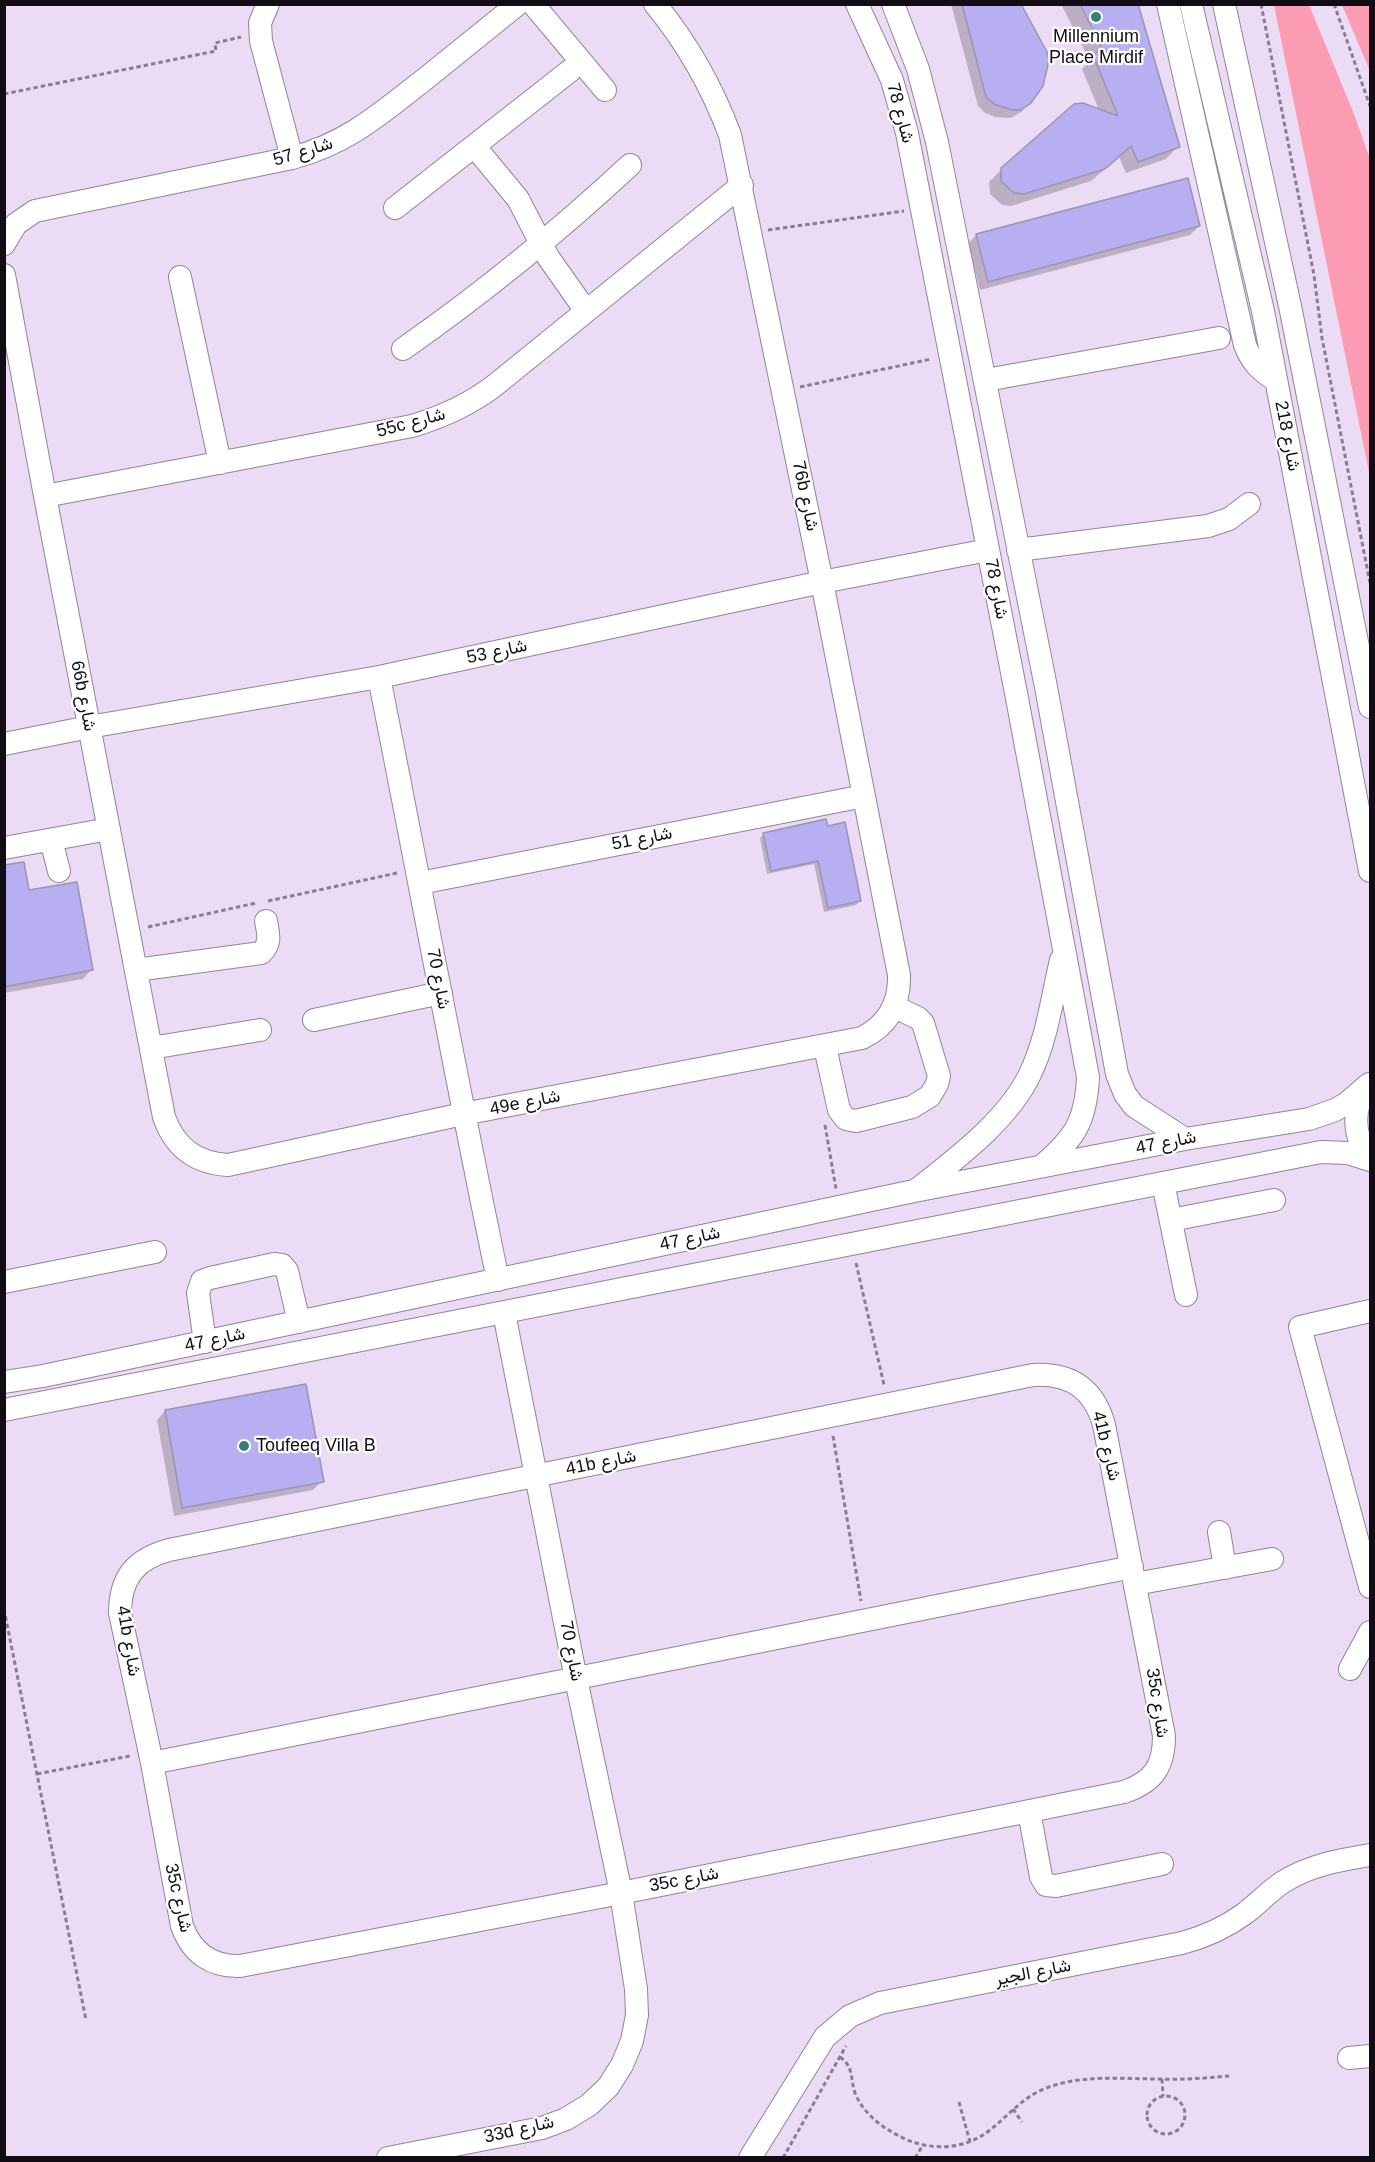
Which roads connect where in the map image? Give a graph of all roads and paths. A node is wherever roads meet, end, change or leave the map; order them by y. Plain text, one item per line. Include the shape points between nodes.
1 (268, 4) edge
2 (518, 4) edge
3 (533, 4) edge
4 (655, 4) edge
5 (857, 4) edge
6 (893, 4) edge
7 (1168, 4) edge
8 (1191, 4) edge
9 (1224, 4) edge
10 (1261, 4) edge
11 (1334, 4) edge
12 (260, 32) junction
13 (571, 69) dead end
14 (604, 90) dead end
15 (4, 94) edge
16 (1371, 106) edge
17 (475, 147) junction
18 (292, 158) junction
19 (630, 165) dead end
20 (742, 185) junction
21 (395, 208) dead end
22 (921, 209) junction
23 (752, 232) junction
24 (4, 244) edge
25 (541, 245) junction
26 (4, 275) edge
27 (180, 277) dead end
28 (586, 311) junction
29 (973, 324) junction
30 (1219, 338) dead end
31 (403, 349) dead end
32 (949, 355) junction
33 (986, 380) junction
34 (1276, 380) junction
35 (783, 390) junction
36 (965, 435) junction
37 (220, 463) junction
38 (45, 496) junction
39 (1009, 501) junction
40 (1249, 504) dead end
41 (988, 550) junction
42 (1018, 550) junction
43 (822, 582) junction
44 (1371, 583) edge
45 (379, 677) junction
46 (1371, 706) edge
47 (89, 727) junction
48 (4, 744) edge
49 (864, 796) junction
50 (109, 829) junction
51 (51, 840) junction
52 (4, 848) edge
53 (58, 871) dead end
54 (1371, 871) edge
55 (419, 876) junction
56 (263, 908) junction
57 (129, 931) junction
58 (1063, 953) junction
59 (136, 970) junction
60 (441, 993) junction
61 (894, 1007) junction
62 (314, 1020) dead end
63 (260, 1030) dead end
64 (825, 1047) junction
65 (151, 1048) junction
66 (1370, 1083) edge
67 (463, 1114) junction
68 (164, 1117) joint
69 (823, 1117) dead end
70 (1185, 1139) junction
71 (1371, 1158) edge
72 (1041, 1167) junction
73 (1163, 1183) junction
74 (914, 1191) junction
75 (1274, 1200) dead end
76 (838, 1207) junction
77 (1171, 1220) junction
78 (852, 1244) junction
79 (155, 1251) dead end
80 (498, 1280) junction
81 (4, 1282) edge
82 (1186, 1295) dead end
83 (1371, 1311) edge
84 (504, 1313) junction
85 (299, 1322) junction
86 (205, 1342) junction
87 (43, 1376) junction
88 (4, 1382) edge
89 (4, 1391) edge
90 (888, 1405) junction
91 (4, 1410) edge
92 (829, 1416) junction
93 (536, 1476) junction
94 (1219, 1532) dead end
95 (1272, 1559) dead end
96 (1225, 1568) junction
97 (1134, 1576) junction
98 (1371, 1587) edge
99 (4, 1609) edge
100 (864, 1621) junction
101 (1371, 1632) edge
102 (1350, 1669) dead end
103 (576, 1678) junction
104 (151, 1757) junction
105 (37, 1774) junction
106 (1029, 1811) junction
107 (1371, 1855) edge
108 (1162, 1864) dead end
109 (621, 1893) junction
110 (636, 1989) joint
111 (86, 2020) dead end
112 (846, 2046) dead end
113 (840, 2057) junction
114 (1229, 2076) dead end
115 (1162, 2079) junction
116 (1163, 2097) junction
117 (959, 2102) dead end
118 (1013, 2109) junction
119 (1022, 2122) dead end
120 (970, 2142) junction
121 (923, 2145) junction
122 (388, 2157) edge
123 (750, 2157) edge
124 (783, 2157) edge
125 (915, 2157) edge

1 - 12 street
2 - 18 street, شارع 57 via 362,128 328,147
3 - 14 street
4 - 20 street, 76b شارع via 706,78 730,135
5 - 22 street, شارع 78 via 898,97
6 - 29 street, شارع 78 via 927,101
7 - 34 street via 1245,345 1253,362
8 - 34 street, شارع 218
9 - 46 street
10 - 44 path
11 - 16 path
12 - 15 path via 215,43 216,51
12 - 18 street
13 - 17 street
17 - 21 street
17 - 25 street via 518,199
18 - 24 street, شارع 57 via 46,208 25,216
19 - 25 street
20 - 23 street, 76b شارع
20 - 28 street, 55c شارع
22 - 23 path
22 - 29 street via 934,232 957,326 963,329
22 - 32 street, شارع 78
23 - 35 street, 76b شارع
25 - 28 street
25 - 31 street
26 - 38 street, 66b شارع
27 - 37 street
28 - 37 street, 55c شارع via 494,386 447,414 412,426
29 - 33 street, شارع 78
30 - 33 street
32 - 35 path
32 - 36 street, شارع 78
33 - 39 street, شارع 78
34 - 54 street, شارع 218
35 - 43 street, 76b شارع
36 - 39 street via 973,431 981,435 994,484
36 - 41 street, شارع 78
37 - 38 street, 55c شارع
38 - 47 street, 66b شارع
39 - 42 street, شارع 78
40 - 42 street via 1229,519 1209,526
41 - 43 street, شارع 53
41 - 58 street, شارع 78
42 - 70 street, شارع 78 via 1117,1074 1134,1106
43 - 45 street, شارع 53
43 - 49 street, 76b شارع
45 - 47 street, شارع 53
45 - 55 street, شارع 70
47 - 48 street, شارع 53
47 - 50 street, 66b شارع
49 - 55 street, شارع 51
49 - 61 street, 76b شارع via 899,975
50 - 51 street
50 - 57 street, 66b شارع
51 - 52 street
51 - 53 street
55 - 56 path
55 - 60 street, شارع 70
56 - 57 path
56 - 59 street via 269,939 261,953
57 - 59 street, 66b شارع
58 - 72 street, شارع 78 via 1088,1077 1087,1102 1079,1126
58 - 74 street via 1041,1049 1029,1077 980,1138
59 - 65 street, 66b شارع
60 - 62 street
60 - 67 street, شارع 70
61 - 64 street, 49e شارع via 872,1033
61 - 64 street via 923,1023 939,1077 934,1090 919,1104 856,1121 846,1119 840,1110
63 - 65 street
64 - 67 street, 49e شارع
65 - 68 street, 66b شارع
66 - 70 street, شارع 47 via 1347,1103 1309,1119
66 - 71 street via 1357,1106 1356,1118 1360,1142
67 - 68 street, 49e شارع via 228,1165 187,1153 169,1131
67 - 80 street, شارع 70
69 - 76 path
70 - 72 street, شارع 47
71 - 73 street, شارع 47 via 1321,1152
72 - 74 street, شارع 47
73 - 77 street
73 - 78 street, شارع 47
74 - 76 street, شارع 47
75 - 77 street
76 - 80 street, شارع 47
77 - 82 street
78 - 84 street, شارع 47
78 - 90 path
79 - 81 street
80 - 85 street, شارع 47
83 - 98 street via 1300,1327
84 - 91 street, شارع 47
84 - 93 street, شارع 70
85 - 86 street, شارع 47
85 - 86 street via 287,1270 274,1264 202,1281 198,1293
86 - 87 street, شارع 47
87 - 88 street, شارع 47
87 - 89 street
90 - 92 street, 41b شارع
90 - 97 street, 41b شارع via 1034,1375 1061,1377 1085,1390 1101,1412
92 - 93 street, 41b شارع
92 - 100 path
93 - 103 street, شارع 70
93 - 104 street, 41b شارع via 169,1550 136,1566 123,1588 120,1606
94 - 96 street
95 - 96 street
96 - 97 street
97 - 100 street
97 - 106 street, 35c شارع via 1164,1736 1159,1765 1138,1787
99 - 105 path
100 - 103 street
101 - 102 street
103 - 104 street
103 - 109 street, شارع 70
104 - 105 path
104 - 109 street, 35c شارع via 182,1926 194,1949 215,1964 240,1966
105 - 111 path
106 - 108 street via 1041,1877 1046,1885
106 - 109 street, 35c شارع
107 - 123 street, شارع الجير via 1329,1862 1298,1874 1231,1923 1190,1941 864,2008 825,2037
109 - 110 street, شارع 70
110 - 122 street, 33d شارع via 637,2016 629,2049 608,2087 589,2105 542,2128
112 - 113 path
113 - 121 path via 850,2067 855,2093 865,2110 893,2133
113 - 124 path
114 - 115 path
115 - 116 path
115 - 118 path via 1069,2082 1033,2094
116 - 116 path via 1152,2102 1147,2114 1154,2130 1166,2134 1178,2130 1185,2113 1180,2102
117 - 120 path
118 - 119 path
118 - 120 path
120 - 121 path
121 - 125 path

